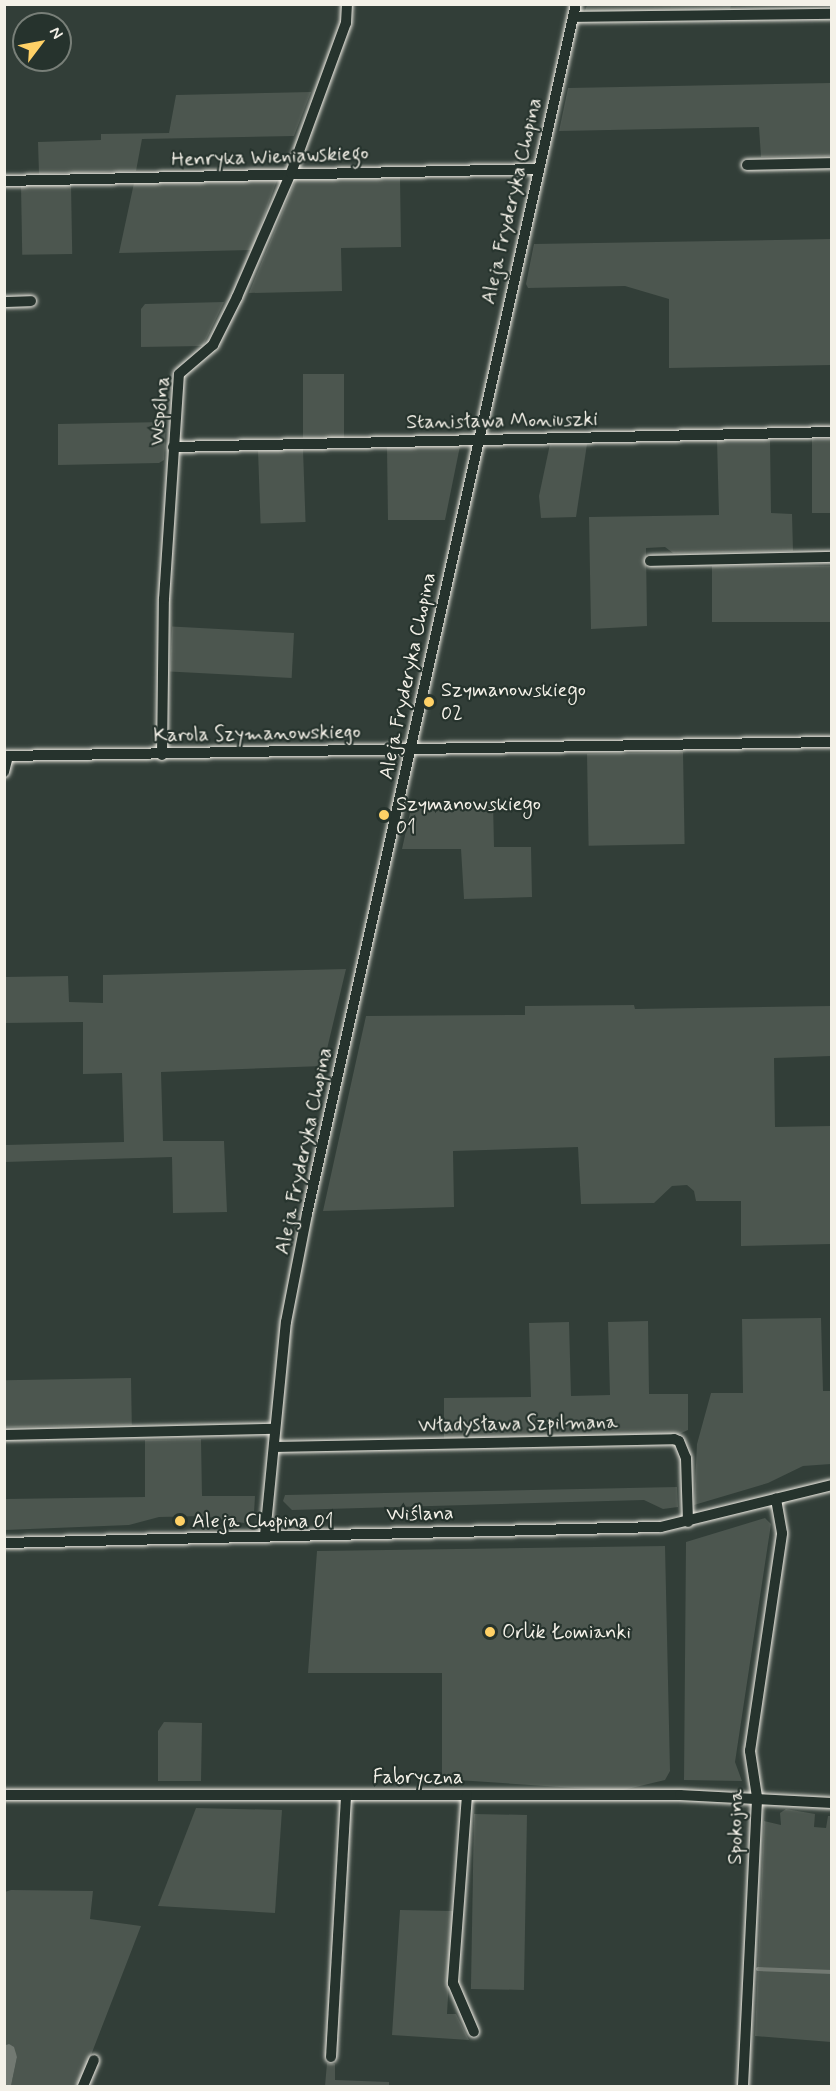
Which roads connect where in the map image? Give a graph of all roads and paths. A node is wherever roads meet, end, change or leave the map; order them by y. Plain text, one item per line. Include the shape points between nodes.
1 (347, 4) edge
2 (576, 4) edge
3 (831, 14) edge
4 (573, 17) junction
5 (831, 163) edge
6 (747, 165) dead end
7 (537, 169) junction
8 (291, 173) junction
9 (4, 181) edge
10 (31, 301) dead end
11 (4, 302) edge
12 (831, 432) edge
13 (479, 439) junction
14 (173, 447) junction
15 (831, 557) edge
16 (650, 561) dead end
17 (831, 742) edge
18 (410, 749) junction
19 (162, 755) junction
20 (6, 756) edge
21 (4, 772) edge
22 (275, 1429) junction
23 (4, 1435) edge
24 (274, 1447) junction
25 (831, 1485) edge
26 (776, 1499) junction
27 (688, 1522) junction
28 (265, 1535) junction
29 (4, 1543) edge
30 (4, 1795) edge
31 (346, 1795) junction
32 (467, 1796) junction
33 (757, 1797) junction
34 (831, 1803) edge
35 (474, 2032) dead end
36 (331, 2056) dead end
37 (93, 2060) dead end
38 (84, 2086) edge
39 (743, 2086) edge

1 - 8 street, Wspólna via 345,23
2 - 4 street, Aleja Fryderyka Chopina
3 - 4 street
4 - 7 street, Aleja Fryderyka Chopina
5 - 6 street
7 - 8 street, Henryka Wieniawskiego
7 - 13 street, Aleja Fryderyka Chopina
8 - 9 street, Henryka Wieniawskiego
8 - 14 street, Wspólna via 213,345 179,374
10 - 11 street
12 - 13 street, Stanisława Moniuszki
13 - 14 street, Stanisława Moniuszki
13 - 18 street, Aleja Fryderyka Chopina
14 - 19 street, Wspólna via 164,599
15 - 16 street
17 - 18 street, Karola Szymanowskiego
18 - 19 street, Karola Szymanowskiego
18 - 22 street, Aleja Fryderyka Chopina via 298,1260 286,1322
19 - 20 street, Karola Szymanowskiego
20 - 21 street
22 - 23 street
22 - 24 street, Aleja Fryderyka Chopina
24 - 27 street, Władysława Szpilmana via 674,1439 679,1441 686,1458
24 - 28 street, Aleja Fryderyka Chopina
25 - 26 street, Wiślana
26 - 27 street, Wiślana
26 - 33 street, Spokojna via 782,1533 750,1751
27 - 28 street, Wiślana via 661,1527
28 - 29 street, Wiślana
30 - 31 street, Fabryczna
31 - 32 street, Fabryczna
31 - 36 street
32 - 33 street, Fabryczna
32 - 35 street via 453,1983
33 - 34 street, Fabryczna
33 - 39 street, Spokojna
37 - 38 street

